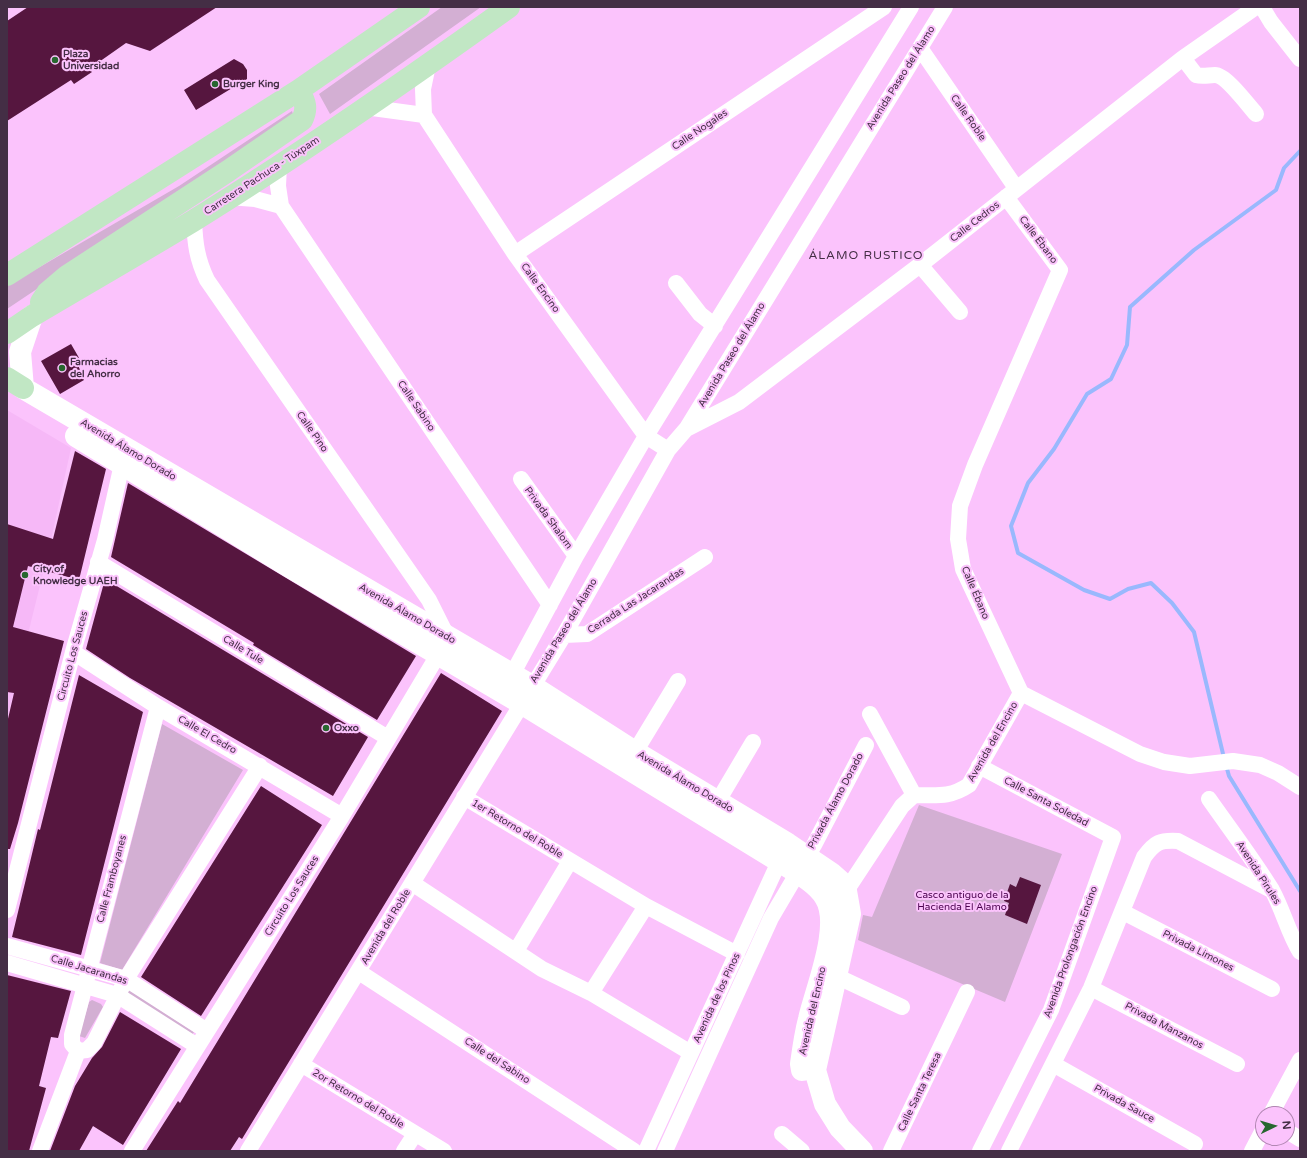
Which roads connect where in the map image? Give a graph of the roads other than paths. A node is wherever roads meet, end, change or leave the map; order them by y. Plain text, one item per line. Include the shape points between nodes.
1 (419, 7) edge
2 (508, 7) edge
3 (884, 7) edge
4 (893, 7) edge
5 (911, 7) edge
6 (945, 7) edge
7 (1256, 7) edge
8 (1262, 7) edge
9 (902, 21) junction
10 (920, 48) junction
11 (1183, 58) junction
12 (1300, 59) edge
13 (428, 65) junction
14 (299, 90) junction
15 (365, 108) junction
16 (1256, 114) dead end
17 (424, 116) junction
18 (279, 165) junction
19 (1011, 193) junction
20 (229, 197) junction
21 (281, 206) junction
22 (194, 220) junction
23 (515, 254) junction
24 (920, 265) junction
25 (7, 275) edge
26 (676, 283) dead end
27 (960, 312) dead end
28 (32, 316) junction
29 (715, 326) junction
30 (7, 333) edge
31 (12, 387) edge
32 (687, 428) junction
33 (646, 436) junction
34 (668, 450) junction
35 (124, 457) junction
36 (520, 480) dead end
37 (576, 556) junction
38 (705, 556) dead end
39 (98, 562) junction
40 (550, 605) junction
41 (564, 635) junction
42 (443, 646) junction
43 (73, 652) junction
44 (678, 682) dead end
45 (507, 684) junction
46 (1021, 693) junction
47 (526, 695) junction
48 (158, 707) junction
49 (870, 714) dead end
50 (388, 738) junction
51 (753, 742) dead end
52 (866, 745) dead end
53 (635, 752) junction
54 (260, 766) junction
55 (979, 766) junction
56 (1300, 787) edge
57 (914, 795) junction
58 (464, 797) junction
59 (1209, 799) dead end
60 (718, 801) junction
61 (342, 816) junction
62 (1113, 837) joint
63 (783, 852) junction
64 (570, 861) junction
65 (802, 865) junction
66 (412, 883) junction
67 (1272, 890) junction
68 (846, 891) junction
69 (646, 906) junction
70 (830, 907) junction
71 (7, 910) edge
72 (1123, 912) junction
73 (7, 946) edge
74 (516, 951) junction
75 (1300, 952) edge
76 (737, 954) junction
77 (7, 962) edge
78 (89, 969) junction
79 (359, 972) junction
80 (836, 976) junction
81 (126, 979) junction
82 (84, 985) junction
83 (1091, 988) junction
84 (1272, 989) dead end
85 (966, 992) dead end
86 (591, 993) junction
87 (117, 995) junction
88 (715, 1002) junction
89 (902, 1007) dead end
90 (728, 1014) junction
91 (207, 1031) junction
92 (197, 1046) junction
93 (78, 1051) junction
94 (691, 1053) junction
95 (1300, 1060) edge
96 (301, 1064) junction
97 (1052, 1064) junction
98 (1237, 1064) dead end
99 (1275, 1106) edge
100 (415, 1134) junction
101 (782, 1134) dead end
102 (1196, 1144) dead end
103 (1014, 1149) edge
104 (252, 1150) edge
105 (40, 1151) edge
106 (132, 1151) edge
107 (404, 1151) edge
108 (444, 1151) edge
109 (634, 1151) edge
110 (646, 1151) edge
111 (665, 1151) edge
112 (802, 1151) edge
113 (841, 1151) edge
114 (862, 1151) edge
115 (891, 1151) edge
116 (980, 1151) edge

1 - 14 main road
2 - 13 main road, Carretera Pachuca - Túxpam
3 - 23 street, Calle Nogales
4 - 9 street
5 - 9 street
6 - 10 street, Avenida Paseo del Álamo
7 - 11 street, Calle Cedros
8 - 12 street
9 - 29 street
10 - 19 street, Calle Roble
10 - 32 street, Avenida Paseo del Álamo
11 - 16 street via 1196,76 1215,75 1222,78
11 - 19 street, Calle Cedros
13 - 15 main road, Carretera Pachuca - Túxpam
13 - 17 street via 423,89
14 - 25 main road
14 - 28 main road via 306,102 307,112 302,120 67,276 47,294
15 - 17 street
15 - 18 main road, Carretera Pachuca - Túxpam
17 - 23 street, Calle Encino
18 - 20 main road, Carretera Pachuca - Túxpam
18 - 21 street, Calle Sabino via 278,186
19 - 24 street, Calle Cedros
19 - 46 street, Calle Ébano via 1060,270 975,465 960,506 958,539 962,569
20 - 21 street via 255,199
20 - 22 main road, Carretera Pachuca - Túxpam
21 - 40 street, Calle Sabino
22 - 28 main road, Carretera Pachuca - Túxpam
22 - 42 street, Calle Pino via 198,262 207,280 429,600
23 - 33 street, Calle Encino
24 - 27 street
24 - 32 street, Calle Cedros via 739,402
26 - 29 street via 700,314
28 - 30 main road, Carretera Pachuca - Túxpam
28 - 31 street, Avenida Álamo Dorado
29 - 33 street
31 - 35 street, Avenida Álamo Dorado
32 - 34 street, Avenida Paseo del Álamo
33 - 34 street, Calle Encino
33 - 37 street
34 - 41 street, Avenida Paseo del Álamo
35 - 39 street, Circuito Los Sauces
35 - 42 street, Avenida Álamo Dorado
36 - 37 street, Privada Shalom
37 - 40 street
38 - 41 street, Cerrada Las Jacarandas via 587,634
39 - 43 street, Circuito Los Sauces
39 - 50 street, Calle Tule
40 - 45 street
41 - 47 street, Avenida Paseo del Álamo
42 - 45 street, Avenida Álamo Dorado
42 - 50 street, Circuito Los Sauces
43 - 48 street, Calle El Cedro
43 - 71 street, Circuito Los Sauces
44 - 53 street
45 - 47 street, Avenida Álamo Dorado
46 - 55 street, Avenida del Encino
46 - 56 street via 1140,754 1164,762 1190,766 1233,762 1260,765 1278,772
47 - 53 street, Avenida Álamo Dorado
47 - 58 street, Avenida del Roble
47 - 63 street, Avenida Álamo Dorado
48 - 54 street, Calle El Cedro
48 - 78 street, Calle Framboyanes
49 - 57 street
50 - 61 street, Circuito Los Sauces
51 - 60 street
52 - 65 street, Privada Álamo Dorado
53 - 60 street, Avenida Álamo Dorado
54 - 61 street, Calle El Cedro
54 - 81 street
55 - 57 street, Avenida del Encino via 969,785 959,792 947,795
55 - 62 street, Calle Santa Soledad
57 - 68 street via 902,806
58 - 64 street, 1er Retorno del Roble
58 - 66 street, Avenida del Roble
59 - 67 street, Avenida Pirules
60 - 63 street, Avenida Álamo Dorado
61 - 91 street, Circuito Los Sauces
62 - 116 street, Avenida Prolongación Encino via 1051,1010
63 - 65 street, Avenida Álamo Dorado
63 - 76 street, Avenida de los Pinos
64 - 69 street, 1er Retorno del Roble
64 - 74 street, 1er Retorno del Roble
65 - 68 street, Avenida Álamo Dorado via 831,873
65 - 70 street, Avenida Álamo Dorado
65 - 90 street, Avenida de los Pinos via 771,918
66 - 74 street
66 - 79 street, Avenida del Roble
67 - 72 street via 1178,841 1164,840 1153,845 1144,857
67 - 75 street, Avenida Pirules
68 - 70 street
68 - 80 street, Avenida del Encino via 850,914
69 - 76 street, 1er Retorno del Roble
69 - 86 street
70 - 113 street, Avenida del Encino via 831,936 809,1019 801,1064 806,1097 813,1113 824,1132
72 - 83 street
72 - 84 street, Privada Limones
73 - 78 street, Calle Jacarandas
74 - 86 street via 542,970
76 - 88 street, Avenida de los Pinos
77 - 82 street, Calle Jacarandas
78 - 81 street, Calle Jacarandas
78 - 82 street, Calle Framboyanes
79 - 96 street, Avenida del Roble
79 - 109 street, Calle del Sabino
80 - 89 street
80 - 114 street, Avenida del Encino via 815,1070 825,1104 840,1128
81 - 87 street
81 - 91 street, Calle Jacarandas
82 - 87 street, Calle Jacarandas
82 - 93 street, Calle Framboyanes via 72,1035 72,1044
83 - 97 street
83 - 98 street, Privada Manzanos
85 - 115 street, Calle Santa Teresa via 949,1033
86 - 94 street
87 - 92 street, Calle Jacarandas
87 - 93 street via 94,1043 87,1050
88 - 90 street
88 - 94 street, Avenida de los Pinos
90 - 111 street, Avenida de los Pinos
91 - 92 street, Circuito Los Sauces
92 - 106 street, Circuito Los Sauces
93 - 105 street
94 - 110 street, Avenida de los Pinos
95 - 99 street
96 - 100 street, 2or Retorno del Roble
96 - 104 street, Avenida del Roble
97 - 102 street, Privada Sauce
97 - 103 street
100 - 107 street, 2or Retorno del Roble
100 - 108 street, 2or Retorno del Roble
101 - 112 street

